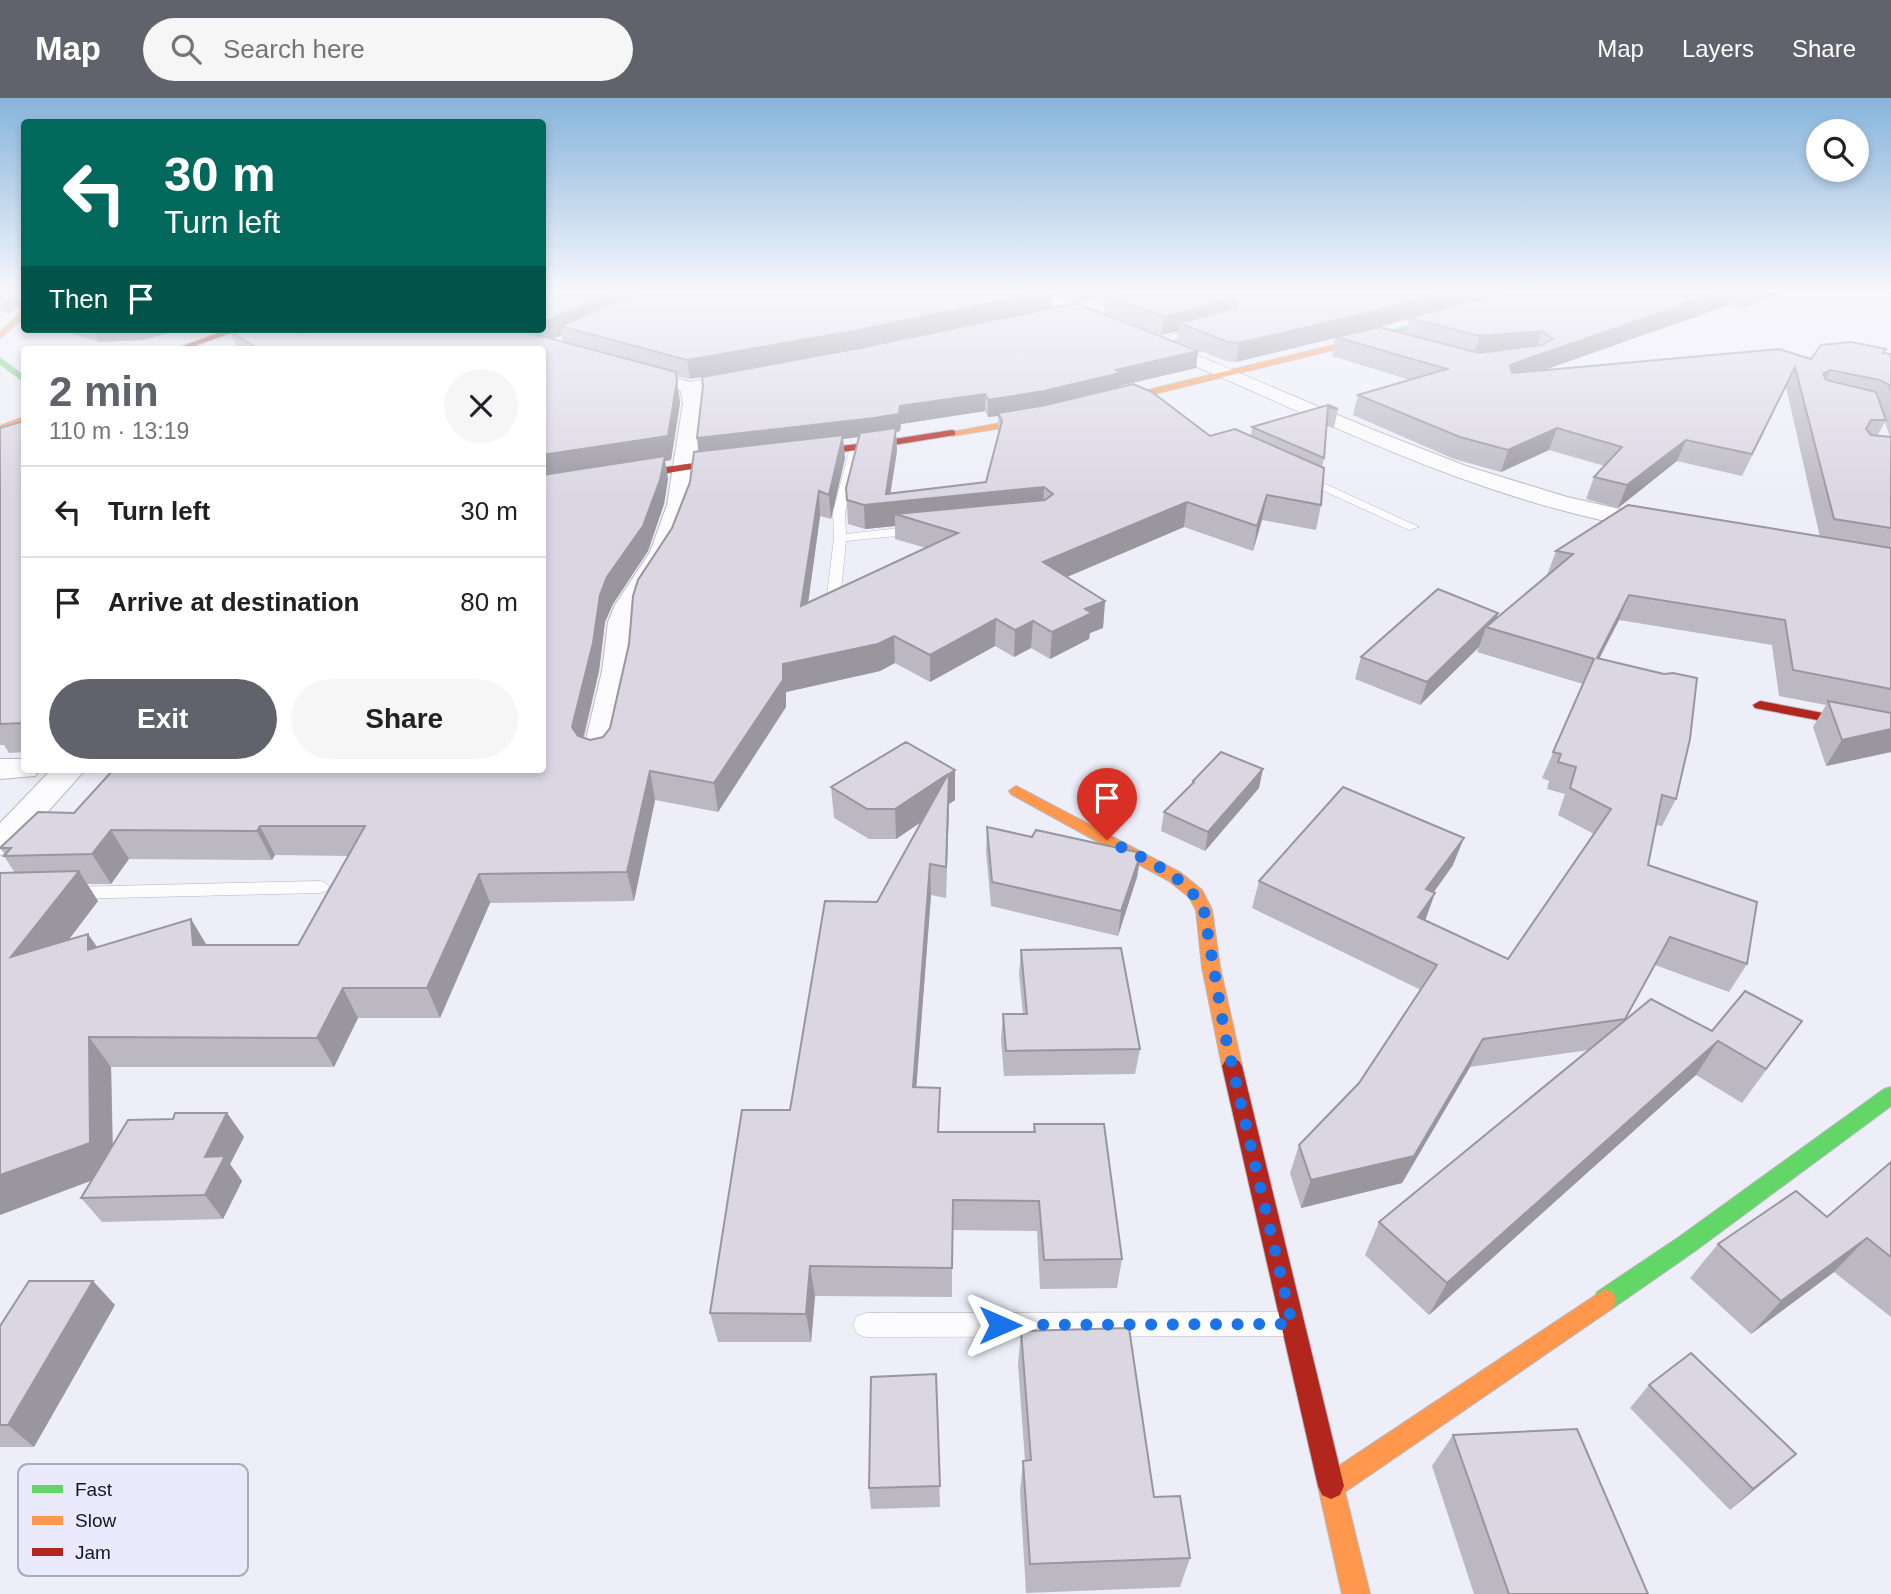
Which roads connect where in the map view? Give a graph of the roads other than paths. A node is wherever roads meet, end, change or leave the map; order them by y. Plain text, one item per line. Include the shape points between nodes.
1 (1195, 359) edge
2 (1287, 359) edge
3 (0, 360) edge
4 (610, 366) edge
5 (1231, 373) junction
6 (768, 374) edge
7 (21, 378) edge
8 (690, 388) junction
9 (21, 421) edge
10 (0, 429) edge
11 (855, 448) junction
12 (686, 467) junction
13 (1290, 471) edge
14 (546, 489) edge
15 (1413, 527) dead end
16 (935, 528) edge
17 (1682, 529) edge
18 (840, 537) junction
19 (832, 610) edge
20 (1760, 705) dead end
21 (1891, 730) edge
22 (598, 756) edge
23 (0, 769) edge
24 (21, 769) edge
25 (66, 773) edge
26 (1016, 791) dead end
27 (0, 844) edge
28 (320, 887) dead end
29 (56, 893) edge
30 (1891, 1095) edge
31 (1292, 1324) junction
32 (866, 1325) dead end
33 (1331, 1486) junction
34 (1356, 1594) edge

1 - 5 street
2 - 5 main road
3 - 7 main road
4 - 8 street
5 - 11 main road via 1135,402
5 - 17 street via 1445,466 1601,513
6 - 8 street
8 - 12 street via 693,403
9 - 10 main road
11 - 12 main road
11 - 18 lane via 839,512
12 - 14 main road
12 - 22 street via 679,505 662,552 622,622 617,671
13 - 15 lane
16 - 18 lane
18 - 19 lane
20 - 21 main road
23 - 24 street
25 - 27 street
26 - 31 main road via 1175,877 1196,894 1204,911 1225,1035
28 - 29 lane
30 - 33 main road via 1687,1244
31 - 32 lane
31 - 33 main road
33 - 34 main road

